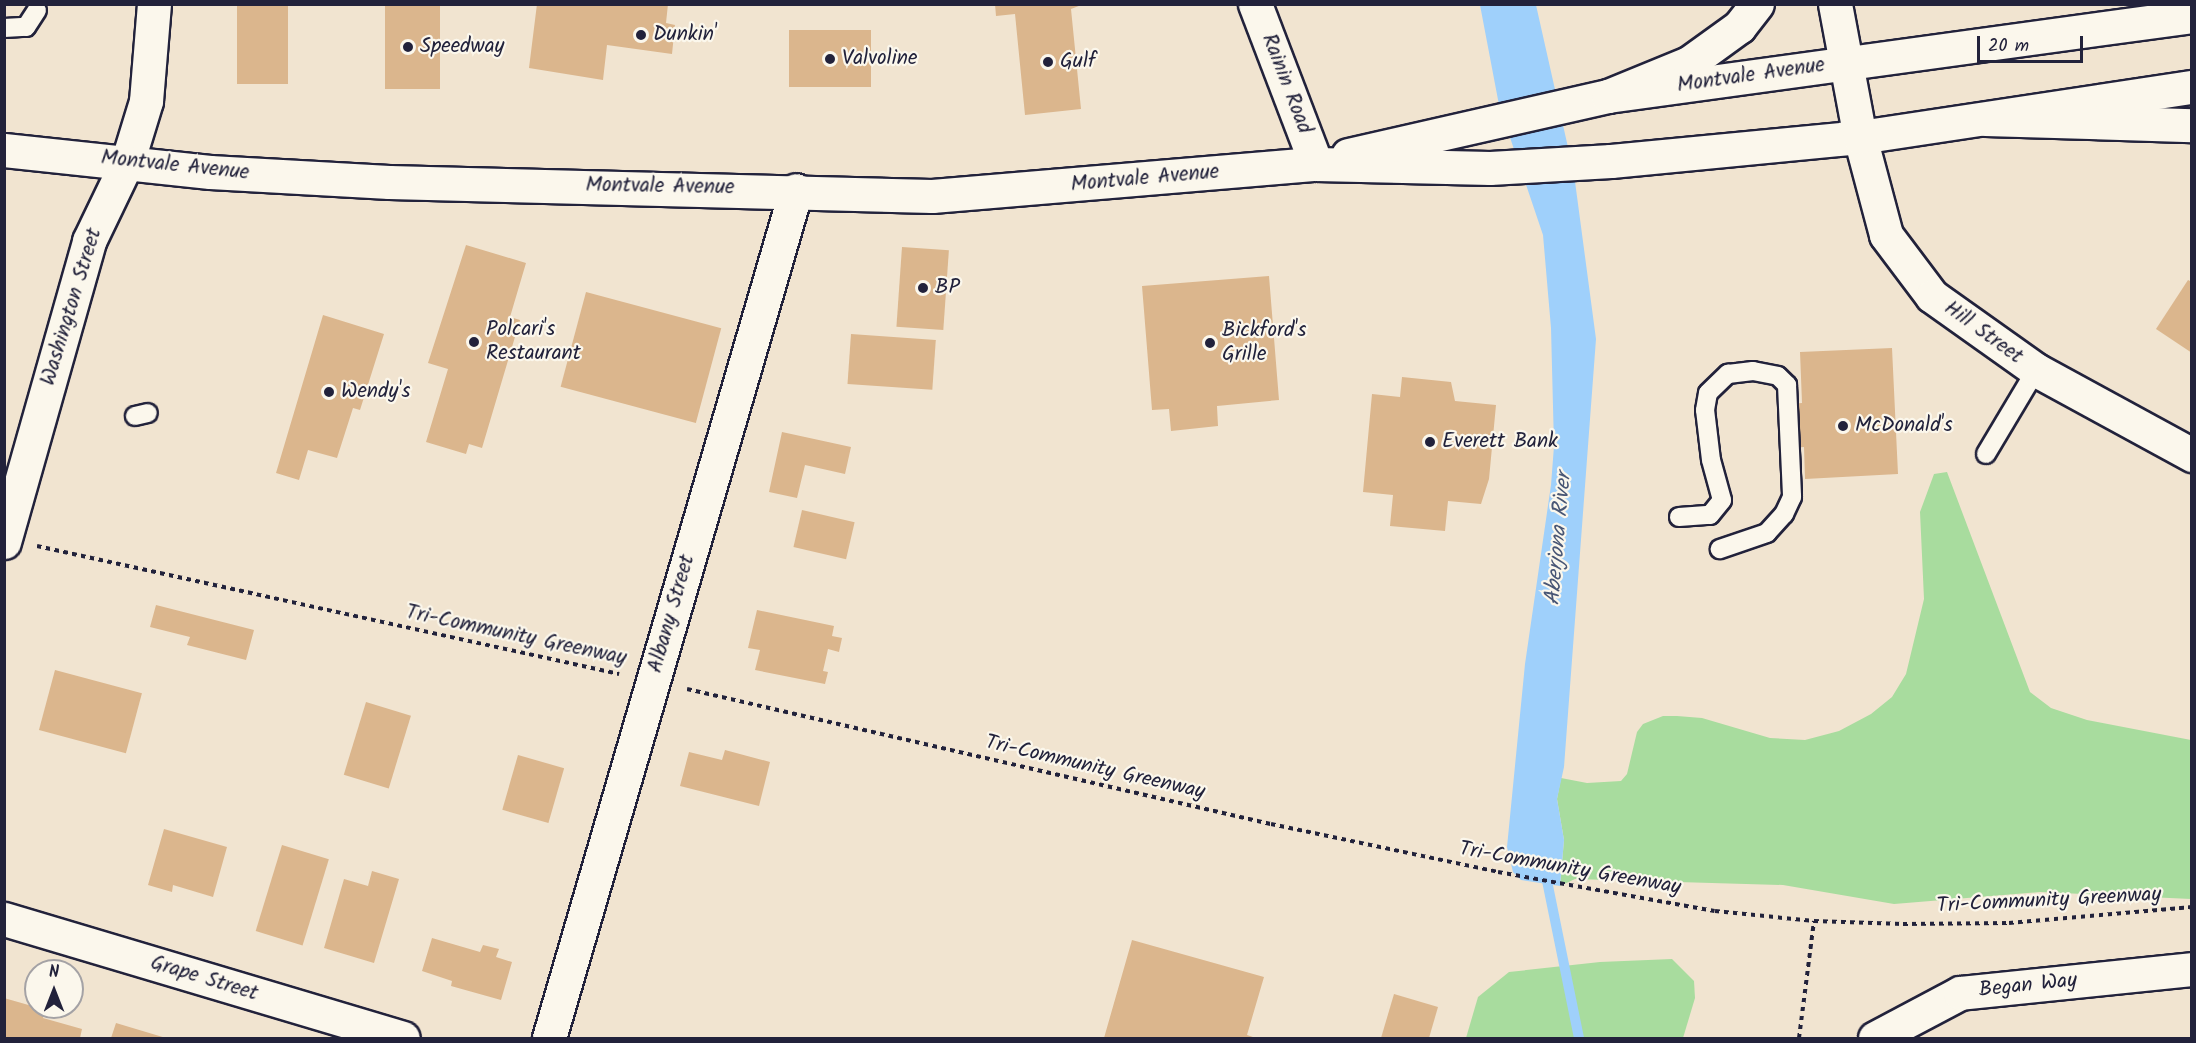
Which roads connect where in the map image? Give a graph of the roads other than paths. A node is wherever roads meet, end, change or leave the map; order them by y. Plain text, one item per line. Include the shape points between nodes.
1 (154, 4) edge
2 (1255, 4) edge
3 (1757, 4) edge
4 (1835, 4) edge
5 (37, 10) dead end
6 (2192, 16) edge
7 (4, 28) edge
8 (1847, 63) junction
9 (2192, 87) edge
10 (1608, 96) junction
11 (1986, 119) junction
12 (2192, 125) edge
13 (1860, 137) junction
14 (4, 150) edge
15 (128, 160) junction
16 (1316, 164) junction
17 (796, 190) junction
18 (2036, 370) junction
19 (1986, 454) dead end
20 (2192, 454) edge
21 (1679, 517) dead end
22 (5, 541) edge
23 (1720, 549) dead end
24 (4, 919) edge
25 (2192, 969) edge
26 (403, 1038) edge
27 (549, 1038) edge
28 (1875, 1038) edge

1 - 15 main road, Washington Street via 146,100
2 - 16 main road, Rainin Road
3 - 10 main road via 1725,39 1689,63
4 - 8 main road, Hill Street
5 - 7 lane via 26,27
6 - 8 main road, Montvale Avenue
8 - 10 main road, Montvale Avenue
8 - 13 main road, Hill Street
9 - 11 main road, Montvale Avenue
10 - 16 main road, Montvale Avenue
11 - 12 main road
11 - 13 main road, Montvale Avenue
13 - 16 main road, Montvale Avenue via 1611,161 1490,168
13 - 18 main road, Hill Street via 1878,214 1900,258 1932,296
14 - 15 main road, Montvale Avenue
15 - 17 main road, Montvale Avenue via 210,172 437,184
15 - 22 main road, Washington Street via 89,241
16 - 17 main road, Montvale Avenue via 932,196
17 - 27 main road, Albany Street
18 - 19 lane
18 - 20 main road, Hill Street
21 - 23 lane via 1710,515 1722,500 1711,460 1705,410 1708,393 1728,374 1754,371 1778,376 1787,385 1792,497 1784,514 1767,533
24 - 26 main road, Grape Street
25 - 28 main road, Began Way via 1960,993

